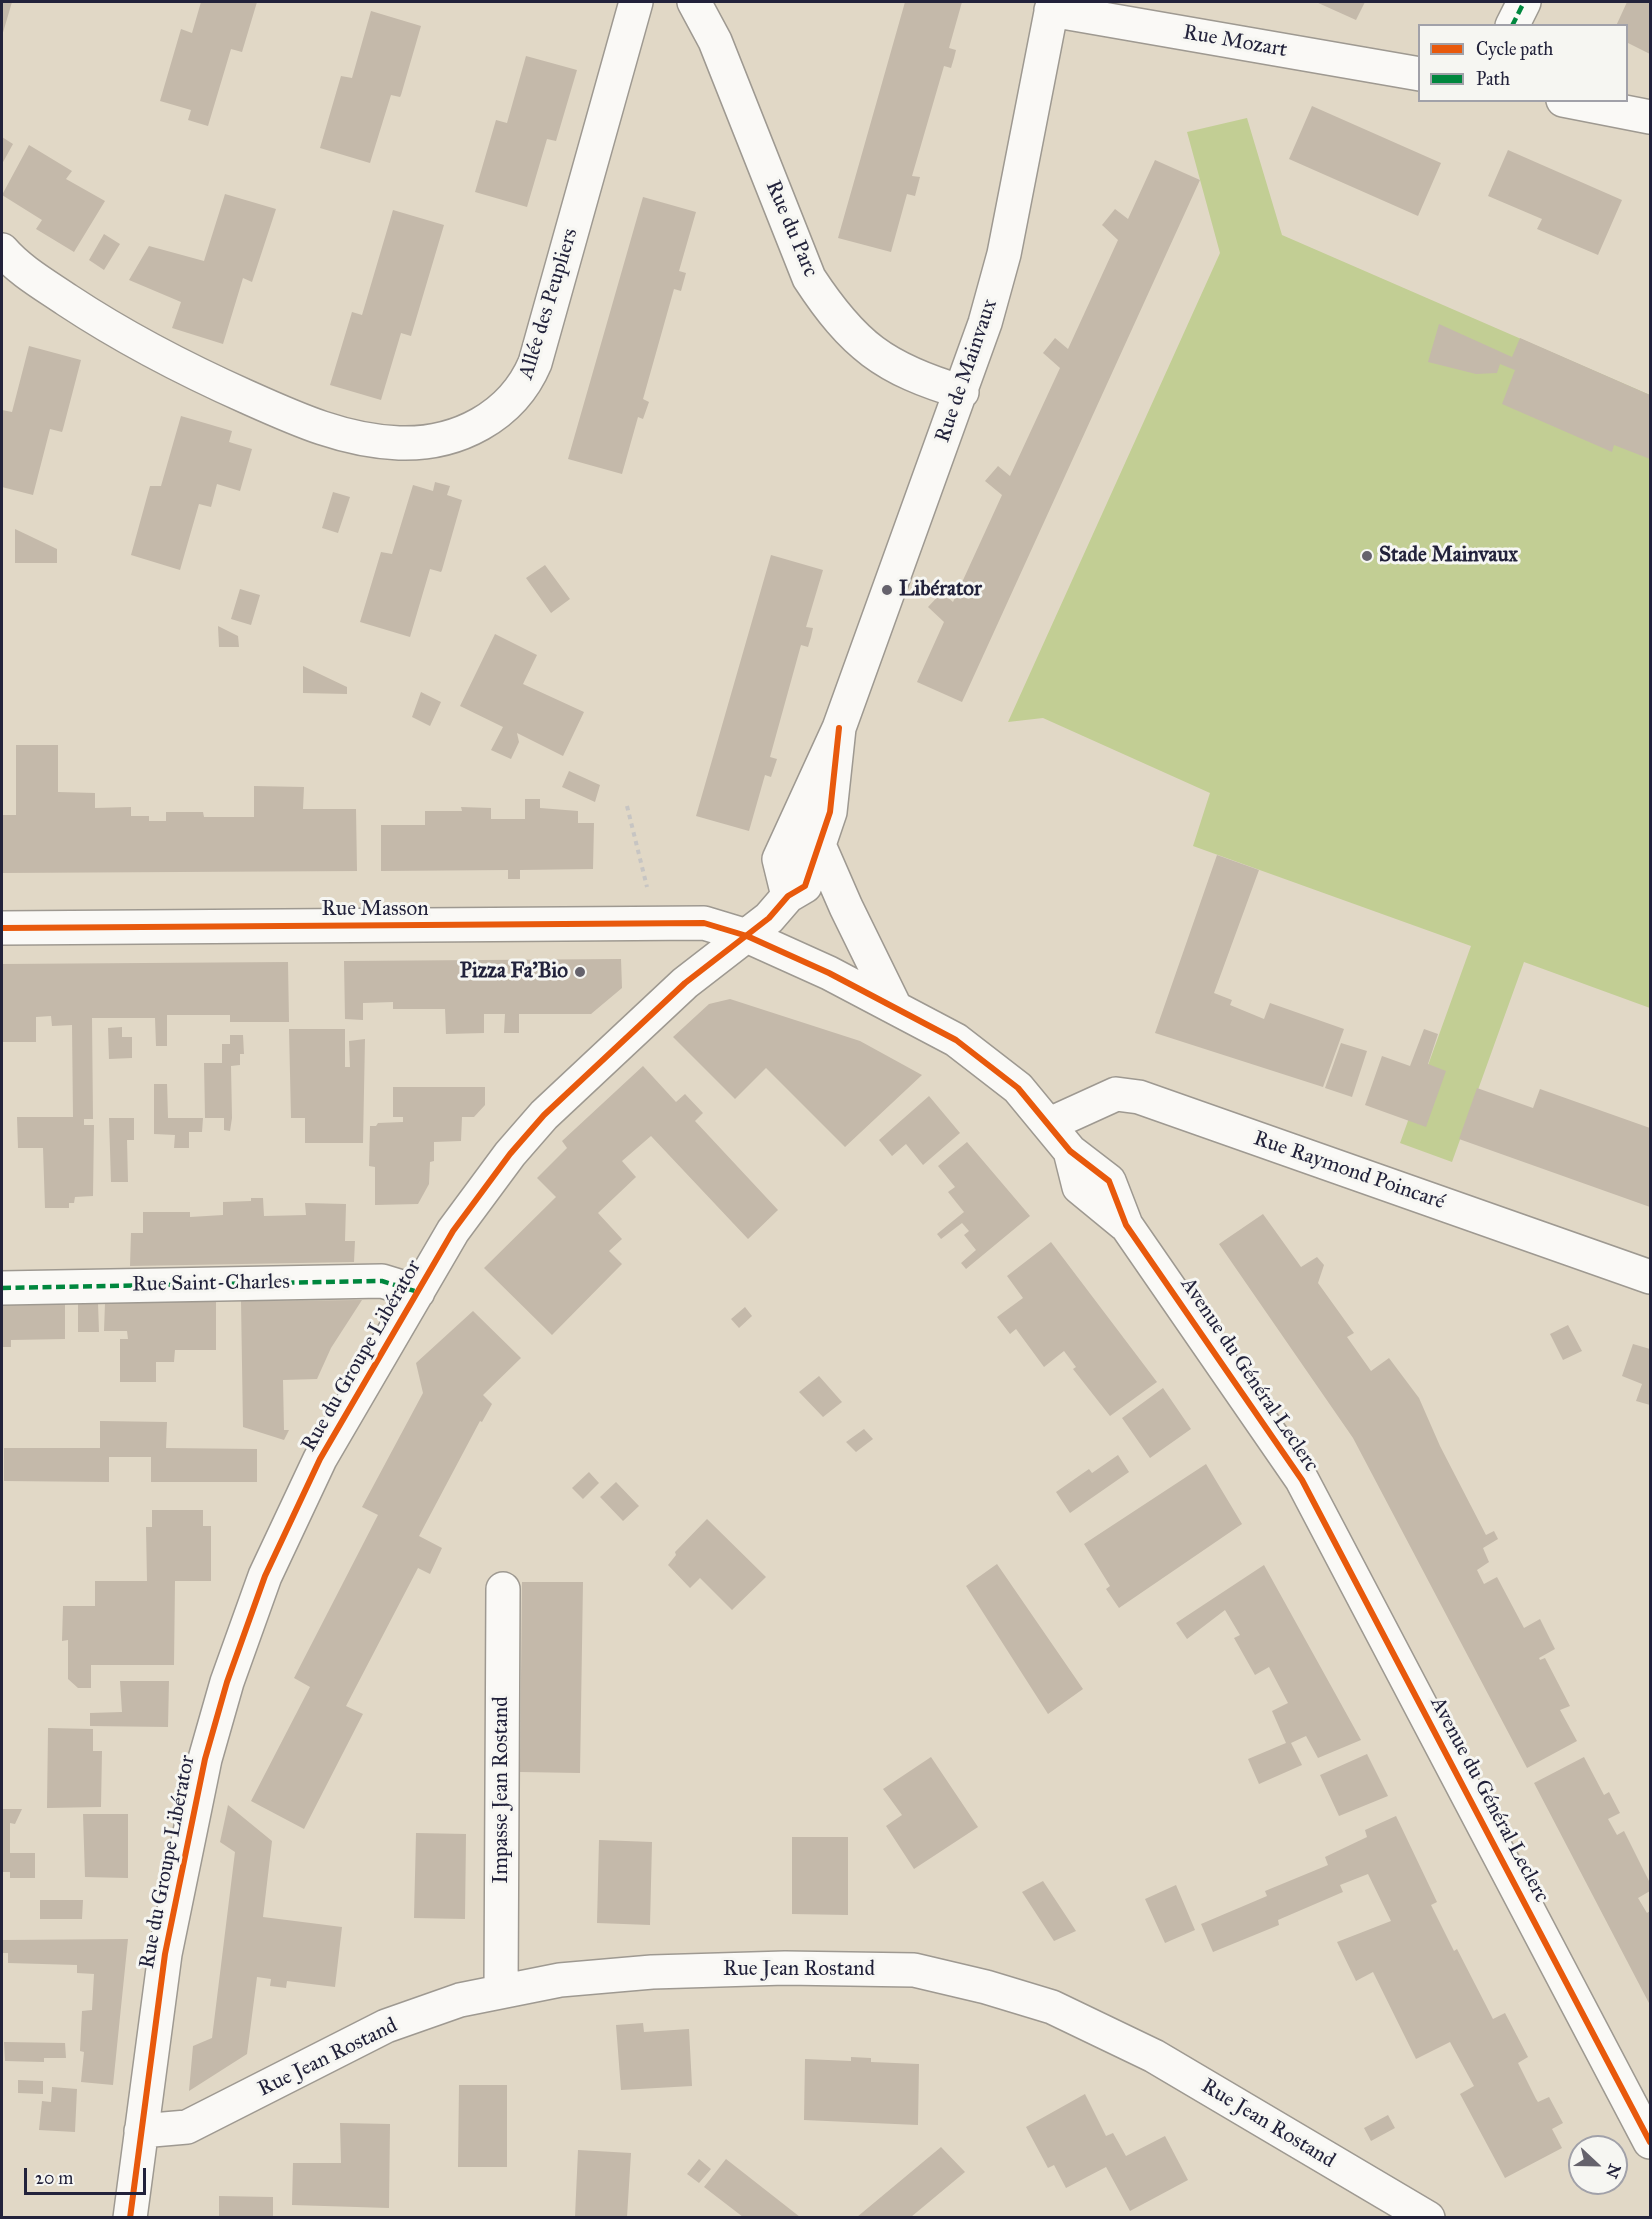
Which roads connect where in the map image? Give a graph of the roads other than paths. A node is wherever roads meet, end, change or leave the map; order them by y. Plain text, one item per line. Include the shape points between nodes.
1 (636, 2) edge
2 (694, 2) edge
3 (1524, 2) edge
4 (1052, 6) edge
5 (1513, 24) edge
6 (1418, 74) edge
7 (1573, 102) edge
8 (1650, 117) edge
9 (2, 250) edge
10 (962, 392) junction
11 (839, 728) junction
12 (819, 845) junction
13 (788, 896) junction
14 (2, 928) edge
15 (747, 936) junction
16 (896, 1007) junction
17 (1050, 1124) junction
18 (1650, 1277) edge
19 (2, 1288) edge
20 (418, 1292) junction
21 (503, 1589) dead end
22 (501, 1990) junction
23 (141, 2131) junction
24 (1650, 2142) edge
25 (130, 2217) edge
26 (1428, 2217) edge

1 - 9 street, Allée des Peupliers via 535,363 526,385 510,404 464,432 400,443 357,438 308,424 156,355 40,282
2 - 10 street, Rue du Parc via 715,41 809,278 831,312 877,356 923,379
3 - 5 street
4 - 6 street, Rue Mozart
4 - 10 street, Rue de Mainvaux via 1004,254
7 - 8 street
10 - 11 street, Rue de Mainvaux
11 - 12 street, Rue de Mainvaux via 830,812
11 - 13 street, Rue de Mainvaux via 779,859
12 - 13 street, Rue de Mainvaux via 805,886
12 - 16 street
13 - 15 street, Rue de Mainvaux
14 - 15 street, Rue Masson via 704,922
15 - 16 street, Avenue du Général Leclerc
15 - 20 street, Rue du Groupe Libérator via 685,983 544,1115 477,1195
16 - 17 street, Avenue du Général Leclerc via 956,1040 1018,1088
17 - 18 street, Rue Raymond Poincaré via 1116,1094 1139,1097
17 - 24 street, Avenue du Général Leclerc via 1070,1151 1109,1181 1126,1225 1302,1480
19 - 20 street, Rue Saint-Charles via 382,1281
20 - 23 street, Rue du Groupe Libérator via 320,1459 265,1576 228,1682 205,1760 165,1954
21 - 22 street, Impasse Jean Rostand
22 - 23 street, Rue Jean Rostand via 386,2026 187,2127
22 - 26 street, Rue Jean Rostand via 652,1972 785,1968 914,1970 986,1987 1052,2007 1154,2056
23 - 25 street, Rue du Groupe Libérator

